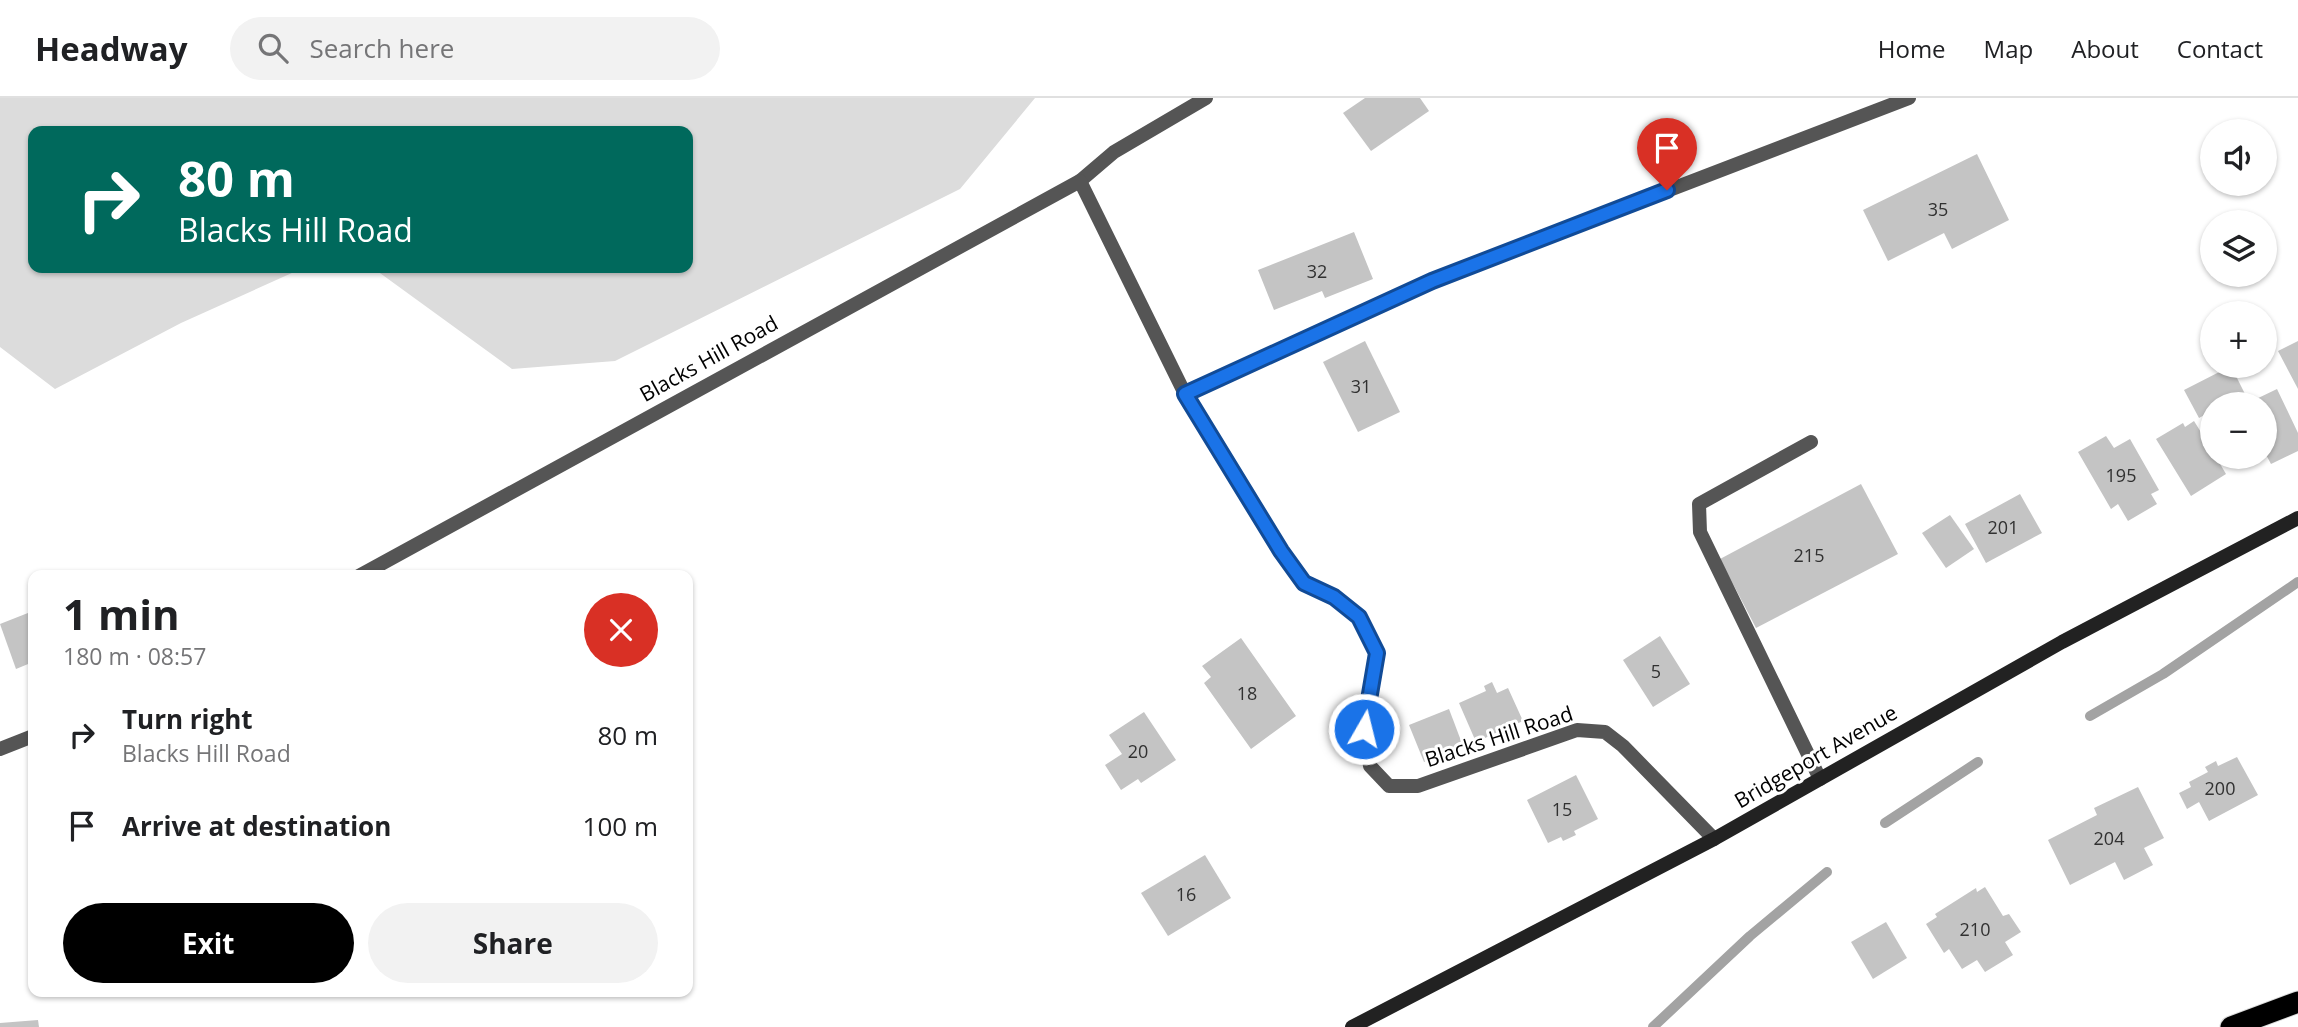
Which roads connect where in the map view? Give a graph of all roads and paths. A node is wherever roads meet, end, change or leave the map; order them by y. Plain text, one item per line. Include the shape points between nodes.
1 (1206, 98) edge
2 (1909, 98) edge
3 (1080, 181) junction
4 (1185, 394) junction
5 (1811, 442) dead end
6 (2298, 518) edge
7 (370, 570) edge
8 (28, 738) edge
9 (0, 749) edge
10 (1820, 779) junction
11 (1714, 839) junction
12 (2298, 1002) edge
13 (1352, 1027) edge
14 (2231, 1027) edge

1 - 3 street, Blacks Hill Road via 1114,152
2 - 4 street via 1432,281
3 - 4 street, Blacks Hill Road
3 - 7 street, Blacks Hill Road
4 - 11 street, Blacks Hill Road via 1304,583 1334,597 1359,617 1377,653 1364,729 1370,766 1389,786 1418,786 1577,730 1605,732
5 - 10 street via 1699,505 1700,532
6 - 10 main road, Bridgeport Avenue via 2062,642
8 - 9 street
10 - 11 main road, Bridgeport Avenue
11 - 13 main road, Bridgeport Avenue
12 - 14 highway

